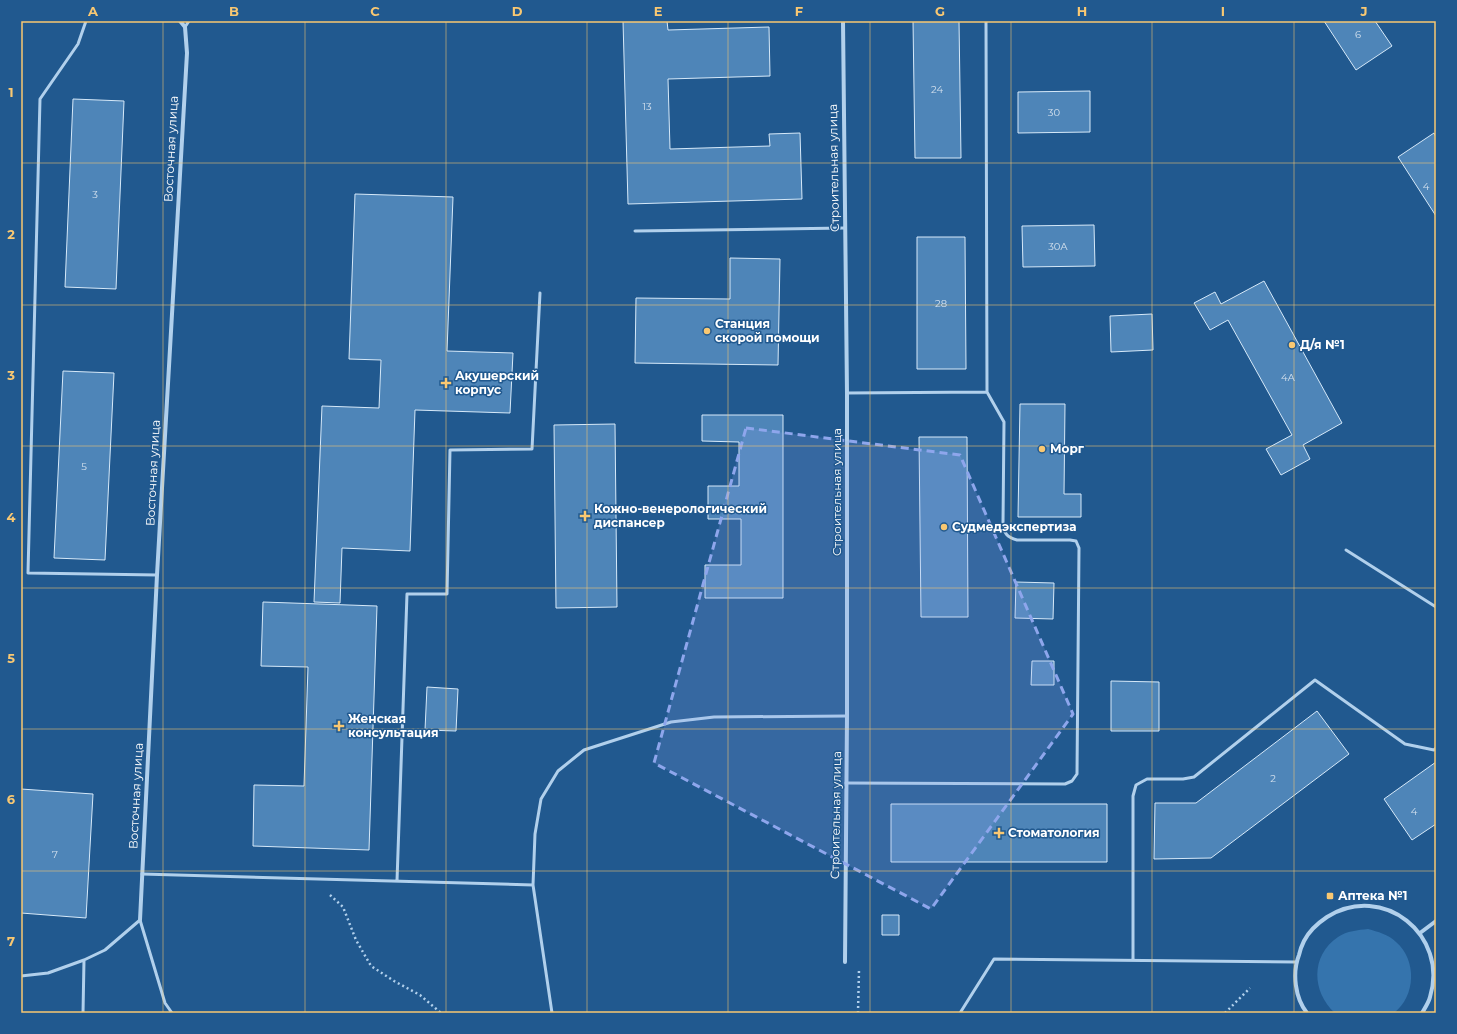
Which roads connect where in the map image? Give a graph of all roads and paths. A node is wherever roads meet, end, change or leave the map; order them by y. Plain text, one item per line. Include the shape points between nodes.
1 (86, 21) edge
2 (180, 21) edge
3 (189, 21) edge
4 (843, 21) edge
5 (986, 21) edge
6 (185, 27) junction
7 (845, 228) junction
8 (635, 231) dead end
9 (540, 293) dead end
10 (987, 392) junction
11 (847, 393) junction
12 (1346, 550) dead end
13 (157, 575) junction
14 (1436, 607) edge
15 (847, 716) junction
16 (1436, 748) edge
17 (846, 783) junction
18 (142, 874) junction
19 (313, 879) junction
20 (397, 881) junction
21 (533, 885) junction
22 (140, 920) junction
23 (1436, 922) edge
24 (1420, 933) junction
25 (84, 960) junction
26 (1133, 960) junction
27 (845, 962) dead end
28 (1296, 962) junction
29 (21, 976) edge
30 (1250, 988) dead end
31 (83, 1013) edge
32 (172, 1013) edge
33 (441, 1013) edge
34 (552, 1013) edge
35 (960, 1013) edge
36 (1225, 1013) edge
37 (1307, 1013) edge
38 (1422, 1013) edge

1 - 13 lane via 78,44 40,99 28,573
2 - 6 street
3 - 6 lane
4 - 7 street, Строительная улица
5 - 10 lane
6 - 13 street, Восточная улица via 187,53
7 - 8 lane
7 - 11 street, Строительная улица
9 - 20 lane via 532,449 450,450 447,594 407,594
10 - 11 lane
10 - 17 lane via 1004,422 1004,532 1009,538 1017,540 1076,541 1079,548 1077,774 1072,781 1064,784
11 - 15 street, Строительная улица
12 - 14 lane
13 - 18 street, Восточная улица
15 - 17 street, Строительная улица
15 - 21 lane via 714,716 671,722 584,750 558,771 541,799 535,834
16 - 26 lane via 1434,750 1405,744 1315,680 1194,777 1147,779 1136,785 1133,796
17 - 27 street, Строительная улица
18 - 19 lane
18 - 22 street, Восточная улица
19 - 20 lane
19 - 33 path via 343,907 356,940 371,966 420,996
20 - 21 lane
21 - 34 lane
22 - 25 lane via 105,950
22 - 32 lane via 165,1003
23 - 24 street
24 - 28 street via 1403,917 1383,907 1360,905 1338,910 1318,922 1304,940
24 - 38 street via 1431,953 1434,976 1430,998
25 - 29 lane via 48,973
25 - 31 lane
26 - 28 lane
26 - 35 lane via 994,959
28 - 37 street via 1296,985
30 - 36 path

